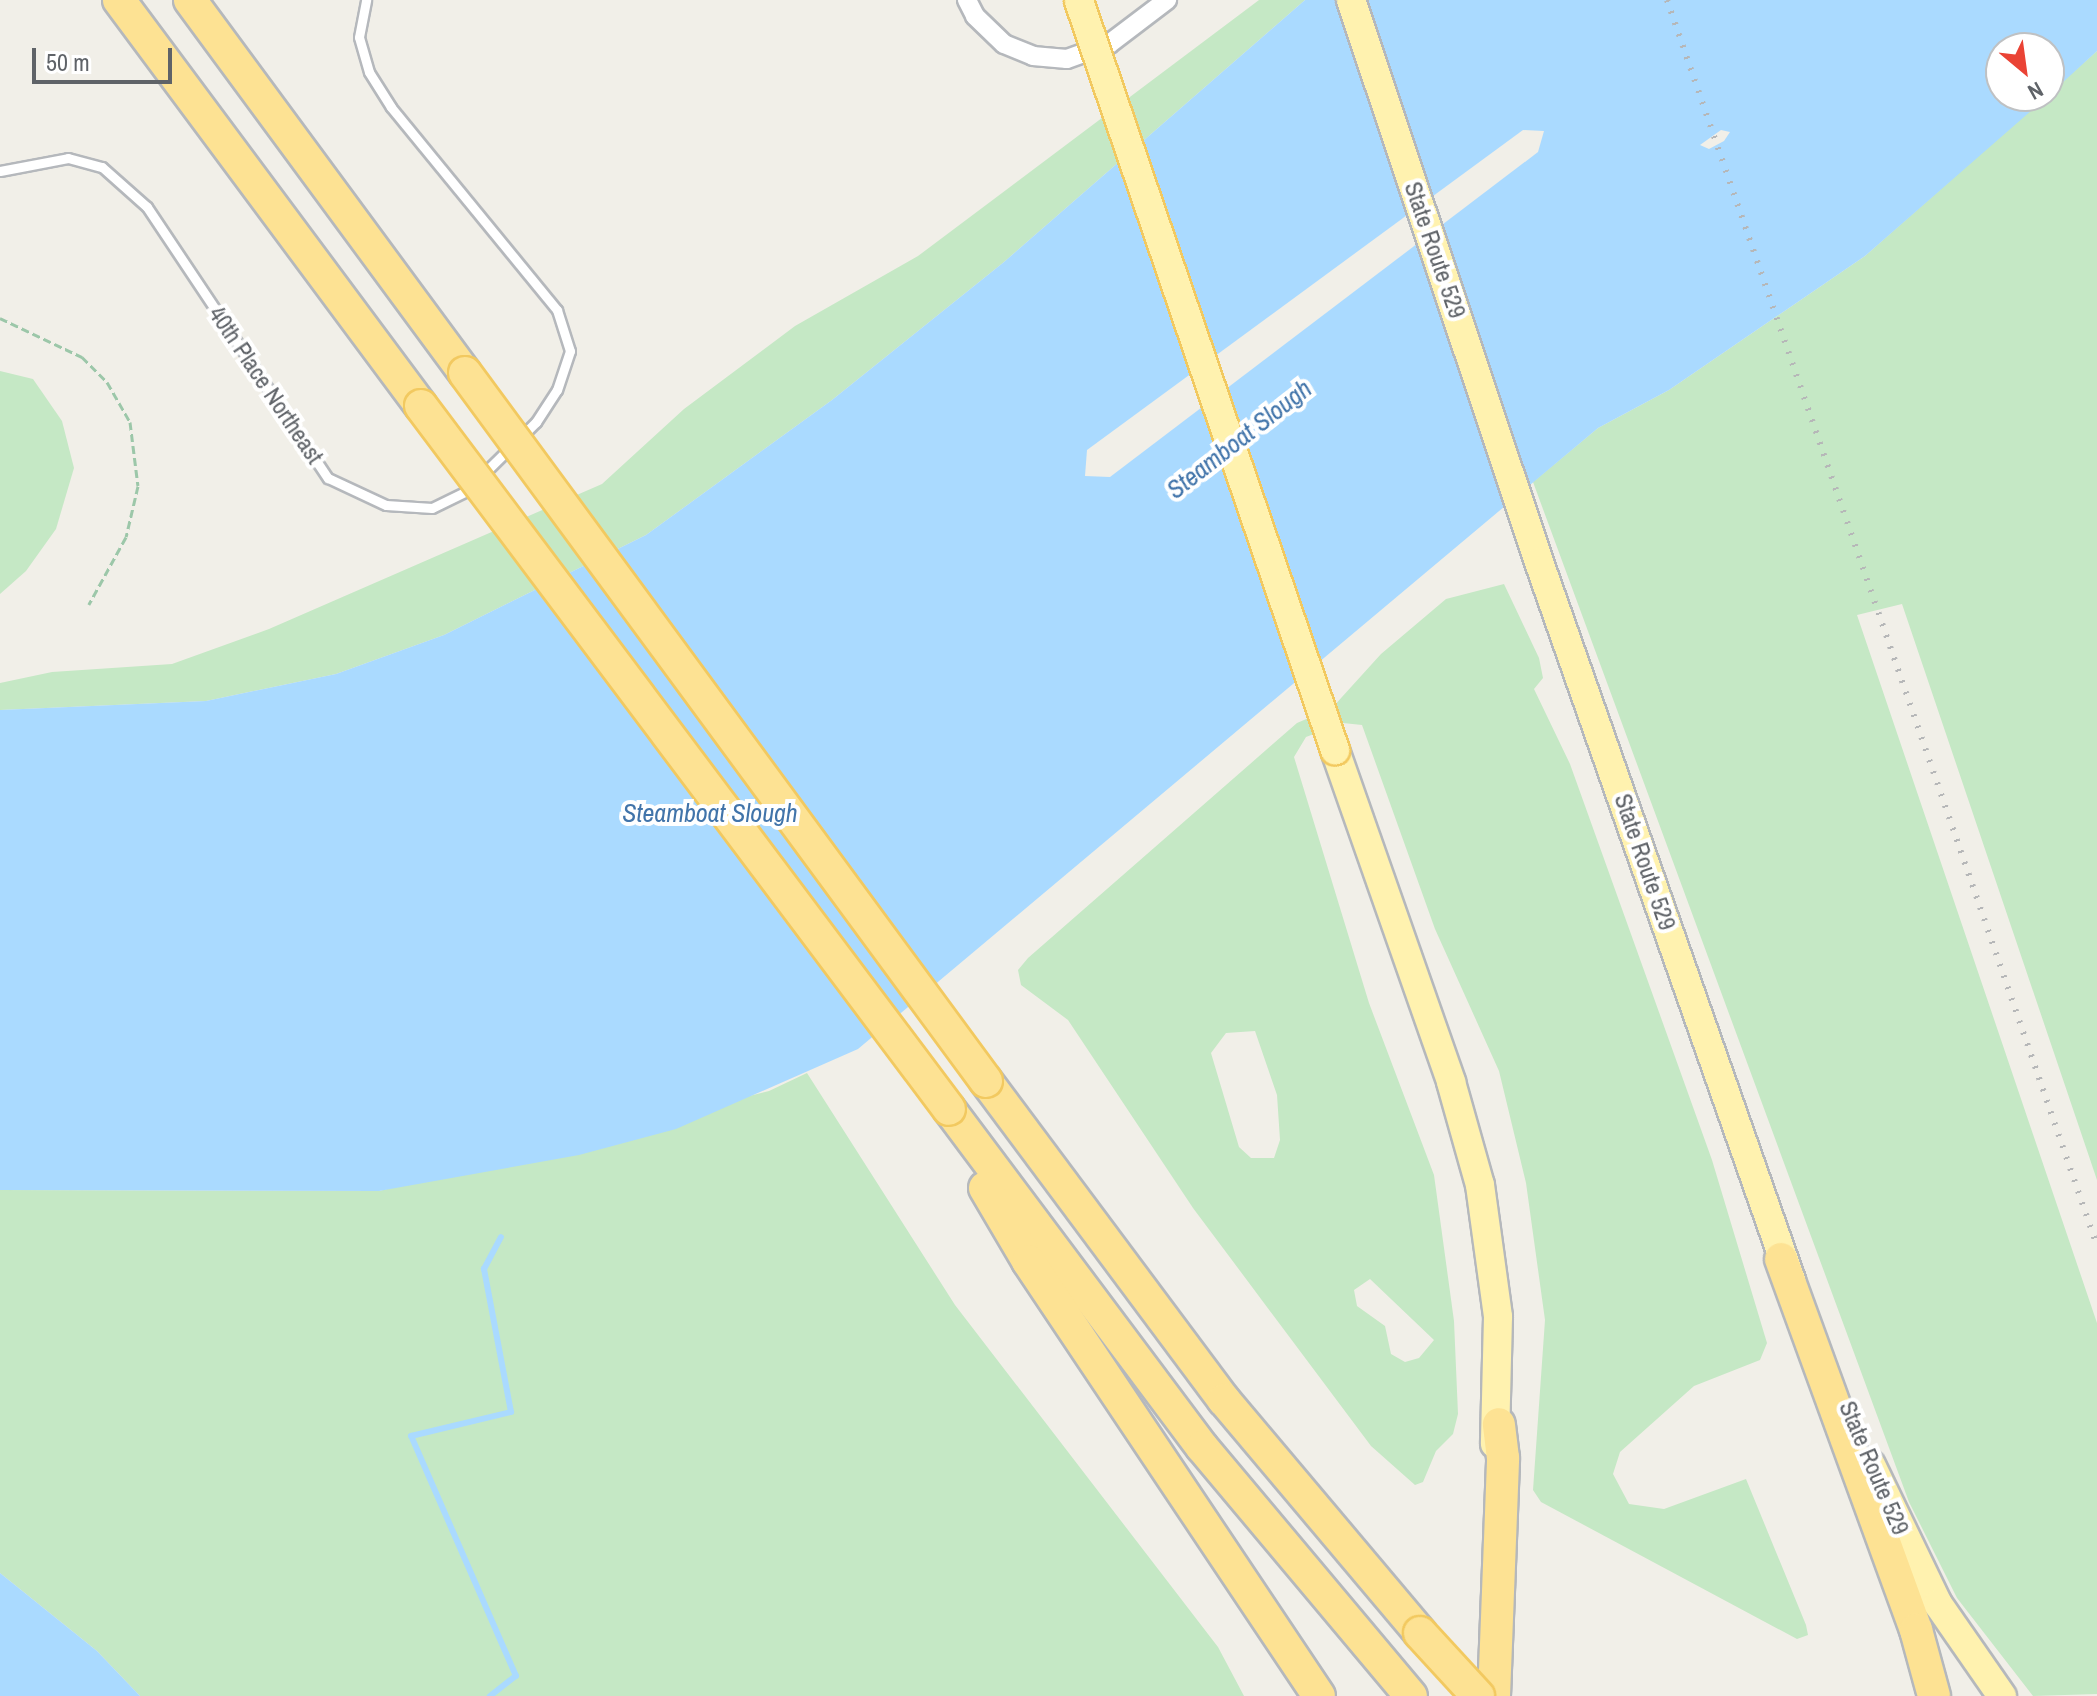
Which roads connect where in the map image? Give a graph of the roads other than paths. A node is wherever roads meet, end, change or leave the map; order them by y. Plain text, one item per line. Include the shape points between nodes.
1 (119, 0) edge
2 (190, 0) edge
3 (366, 0) edge
4 (967, 0) edge
5 (1079, 0) edge
6 (1167, 0) edge
7 (1351, 0) edge
8 (0, 171) edge
9 (949, 1109) junction
10 (1781, 1259) junction
11 (1499, 1424) junction
12 (1319, 1696) edge
13 (1411, 1696) edge
14 (1478, 1696) edge
15 (1494, 1696) edge
16 (1934, 1696) edge
17 (2002, 1696) edge

1 - 9 highway, bridge
2 - 14 highway, bridge via 1224,1400
3 - 8 lane, 40th Place Northeast via 359,37 369,72 391,107 557,310 570,351 557,390 536,422 465,492 432,508 386,505 328,478 147,207 102,167 68,158
4 - 6 street via 988,30 1033,56 1089,55
5 - 11 main road, bridge via 1451,1082 1480,1185 1498,1317
7 - 10 main road, State Route 529
9 - 12 highway via 978,1175 1028,1261
9 - 13 highway via 1202,1447
10 - 16 highway via 1916,1630
10 - 17 main road, State Route 529 via 1898,1529 1938,1604
11 - 14 main road via 1491,1457
11 - 15 highway via 1503,1458

